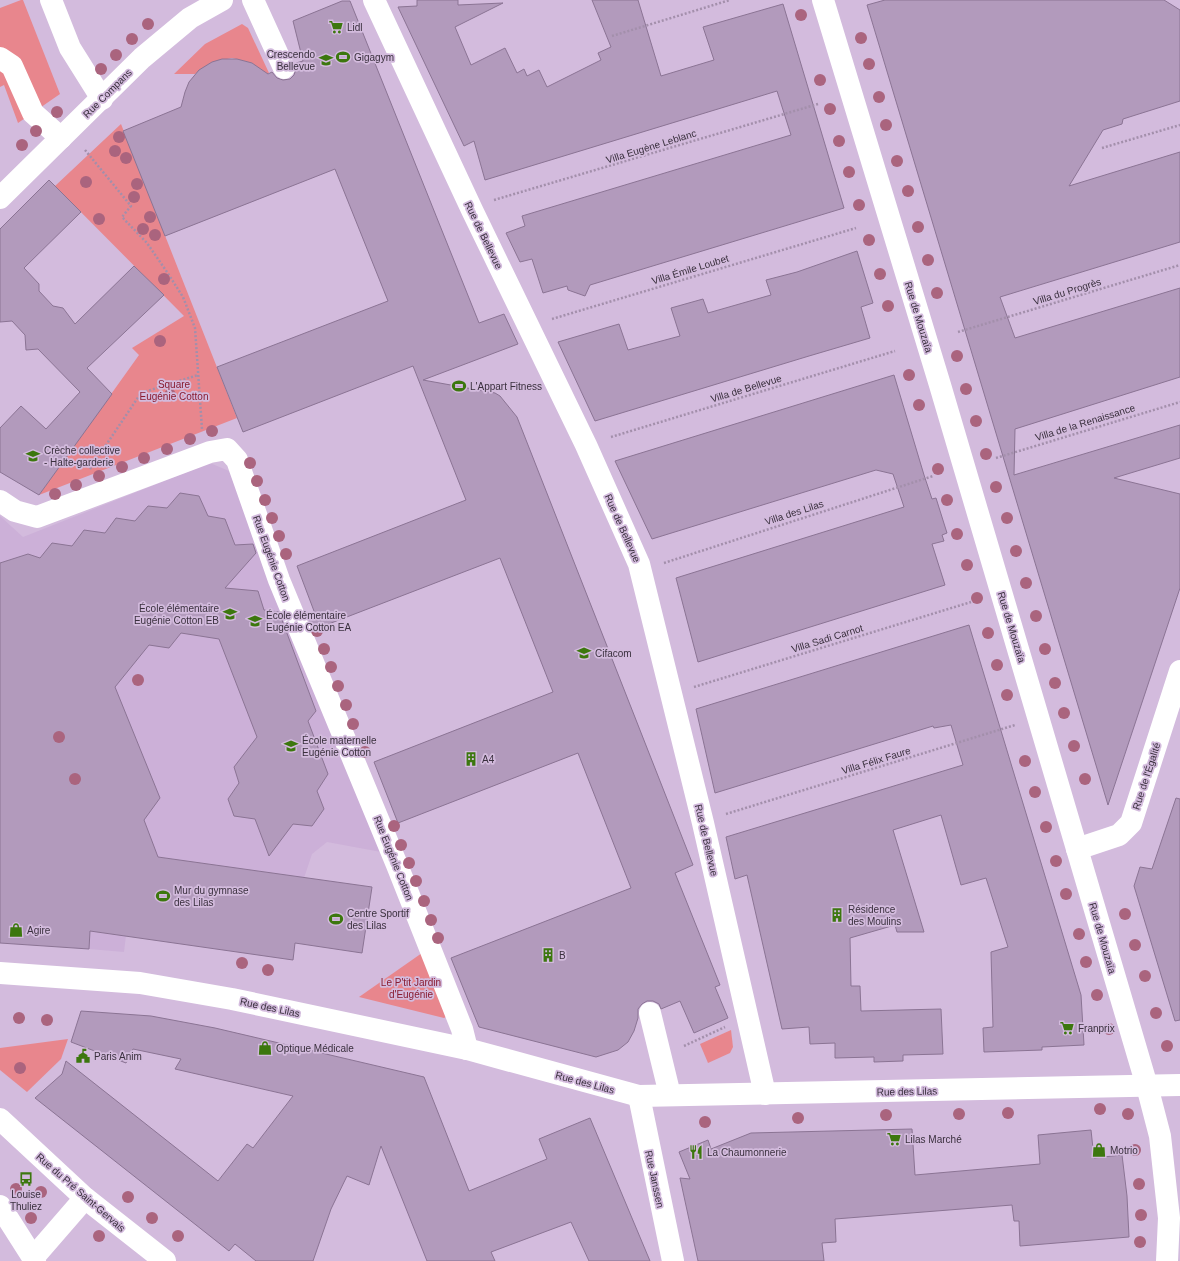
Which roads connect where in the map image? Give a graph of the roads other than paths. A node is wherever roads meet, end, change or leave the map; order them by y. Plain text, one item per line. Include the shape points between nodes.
1 (51, 0) edge
2 (222, 0) edge
3 (253, 0) edge
4 (374, 0) edge
5 (822, 0) edge
6 (0, 58) edge
7 (284, 68) dead end
8 (102, 99) junction
9 (65, 134) junction
10 (0, 198) edge
11 (0, 501) edge
12 (1180, 671) edge
13 (1077, 849) junction
14 (0, 973) edge
15 (650, 1013) dead end
16 (467, 1049) junction
17 (1180, 1085) edge
18 (1147, 1086) junction
19 (765, 1094) junction
20 (639, 1096) junction
21 (670, 1096) junction
22 (0, 1119) edge
23 (85, 1198) junction
24 (0, 1206) edge
25 (34, 1259) edge
26 (164, 1261) edge
27 (673, 1261) edge
28 (1167, 1261) edge

1 - 8 street via 70,48
2 - 8 street, Rue Compans via 190,18 142,58
3 - 7 street
4 - 19 street, Rue de Bellevue via 586,445 639,564 703,823
5 - 13 street, Rue de Mouzaïa via 940,385
6 - 9 street via 12,66 33,113
8 - 9 street, Rue Compans
9 - 10 street, Rue Compans
11 - 16 street, Rue Eugénie Cotton via 15,511 37,517 210,452 227,449 237,460 279,580 398,865 462,1029
12 - 13 street, Rue de l'Égalité via 1131,823 1119,835
13 - 18 street, Rue de Mouzaïa
14 - 16 street, Rue des Lilas via 140,983
15 - 21 street
16 - 20 street, Rue des Lilas
17 - 18 street, Rue des Lilas
18 - 19 street, Rue des Lilas
18 - 28 street, Rue de Mouzaïa via 1160,1136 1169,1218
19 - 21 street, Rue des Lilas
20 - 21 street, Rue des Lilas
20 - 27 street, Rue Janssen
22 - 23 street, Rue du Pré Saint-Gervais
23 - 25 street
23 - 26 street, Rue du Pré Saint-Gervais
24 - 25 street

